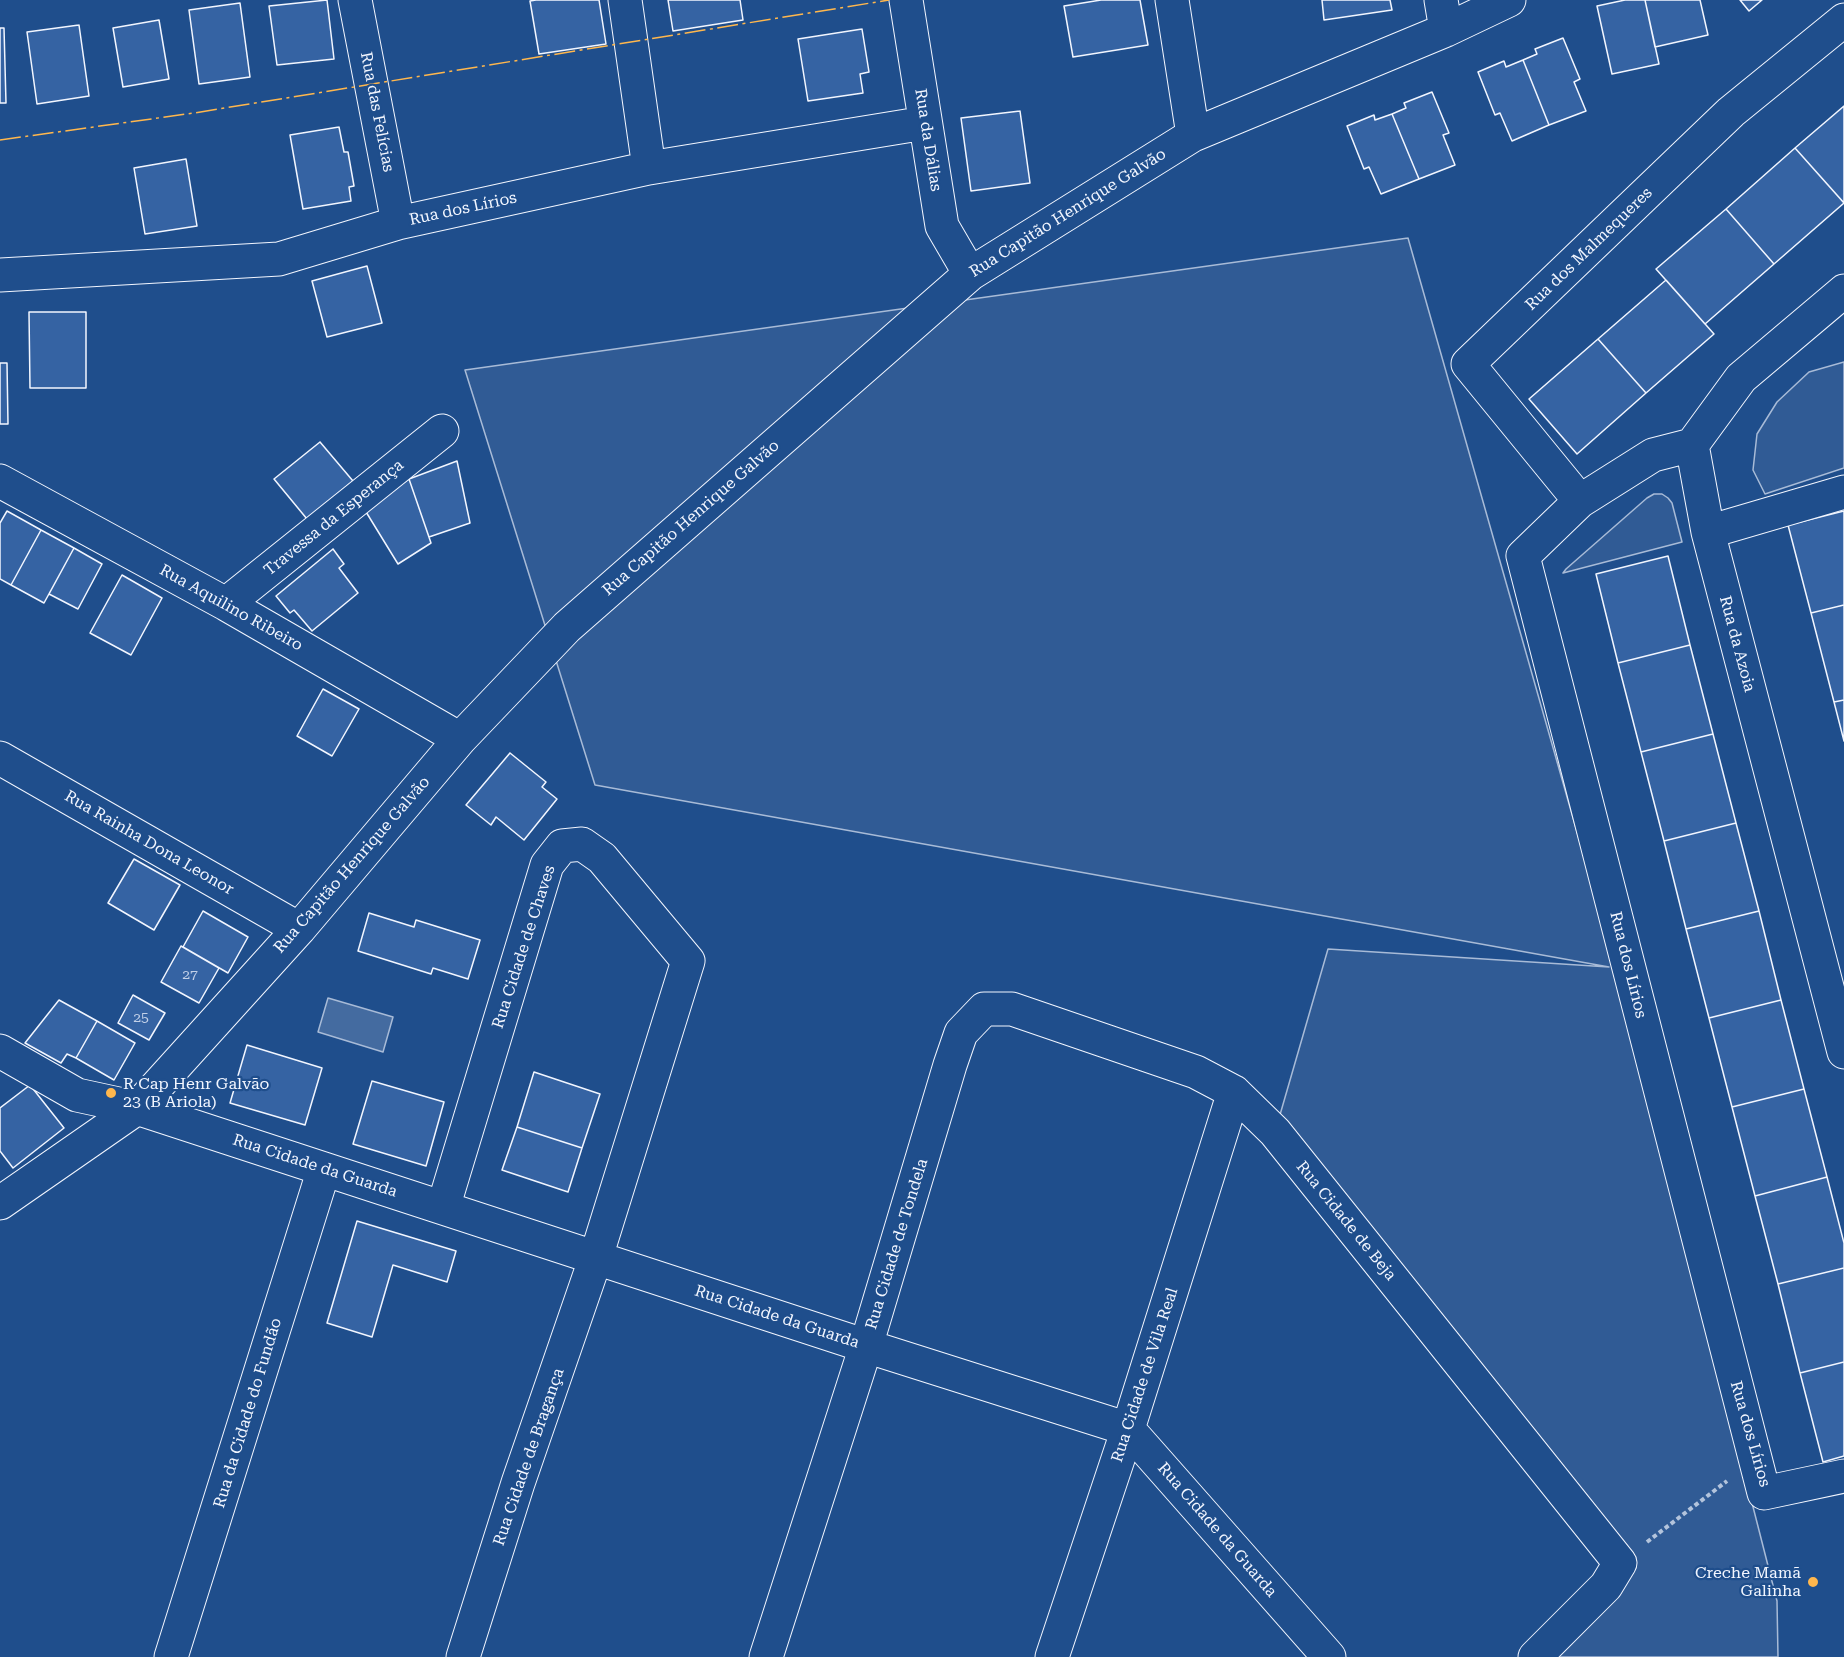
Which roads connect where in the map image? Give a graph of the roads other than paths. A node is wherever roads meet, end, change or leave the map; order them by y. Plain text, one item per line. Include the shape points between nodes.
1 (355, 0) edge
2 (625, 0) edge
3 (906, 0) edge
4 (1172, 0) edge
5 (1509, 0) edge
6 (1444, 15) edge
7 (1844, 20) edge
8 (925, 123) junction
9 (1193, 135) junction
10 (649, 168) junction
11 (398, 223) junction
12 (970, 274) junction
13 (0, 275) edge
14 (1844, 291) edge
15 (442, 431) dead end
16 (1692, 445) junction
17 (0, 481) edge
18 (1844, 492) edge
19 (1580, 501) junction
20 (1708, 532) junction
21 (226, 604) junction
22 (460, 740) junction
23 (0, 758) edge
24 (299, 929) junction
25 (984, 1009) joint
26 (0, 1051) edge
27 (1844, 1052) edge
28 (1234, 1092) junction
29 (138, 1108) junction
30 (324, 1169) junction
31 (0, 1203) edge
32 (443, 1208) junction
33 (597, 1257) junction
34 (866, 1346) junction
35 (1128, 1429) junction
36 (1844, 1476) edge
37 (171, 1657) edge
38 (463, 1657) edge
39 (766, 1657) edge
40 (1052, 1657) edge
41 (1329, 1657) edge
42 (1535, 1657) edge

1 - 11 street, Rua das Felícias
2 - 10 street
3 - 8 street, Rua da Dálias
4 - 9 street
5 - 6 street, Rua Capitão Henrique Galvão
6 - 9 street, Rua Capitão Henrique Galvão
7 - 19 street, Rua dos Malmequeres via 1731,112 1468,364
8 - 10 street, Rua dos Lírios
8 - 12 street, Rua da Dálias via 942,226
9 - 12 street, Rua Capitão Henrique Galvão
10 - 11 street, Rua dos Lírios
11 - 13 street, Rua dos Lírios via 279,259
12 - 22 street, Rua Capitão Henrique Galvão via 567,627
14 - 16 street via 1741,378
15 - 21 street, Travessa da Esperança
16 - 19 street, Rua dos Lírios via 1653,455
16 - 20 street, Rua da Azoia
17 - 21 street, Rua Aquilino Ribeiro
18 - 20 street
19 - 36 street, Rua dos Lírios via 1523,556 1764,1493
20 - 27 street, Rua da Azoia
21 - 22 street, Rua Aquilino Ribeiro
22 - 24 street, Rua Capitão Henrique Galvão
23 - 24 street, Rua Rainha Dona Leonor
24 - 29 street, Rua Capitão Henrique Galvão
25 - 28 street, Rua Cidade de Beja via 1012,1009 1196,1072
25 - 34 street, Rua Cidade de Tondela via 961,1033
26 - 29 street, Rua Cidade da Guarda via 77,1095
28 - 35 street, Rua Cidade de Vila Real
28 - 42 street, Rua Cidade de Beja via 1275,1132 1620,1563 1606,1586
29 - 30 street, Rua Cidade da Guarda
29 - 31 street, Rua Capitão Henrique Galvão
30 - 32 street, Rua Cidade da Guarda
30 - 37 street, Rua da Cidade do Fundão
32 - 33 street, Rua Cidade da Guarda
32 - 33 street, Rua Cidade de Chaves via 547,865 562,846 582,844 602,858 688,961
33 - 34 street, Rua Cidade da Guarda
33 - 38 street, Rua Cidade de Bragança
34 - 35 street, Rua Cidade da Guarda
34 - 39 street, Rua Cidade de Tondela
35 - 40 street, Rua Cidade de Vila Real
35 - 41 street, Rua Cidade da Guarda

